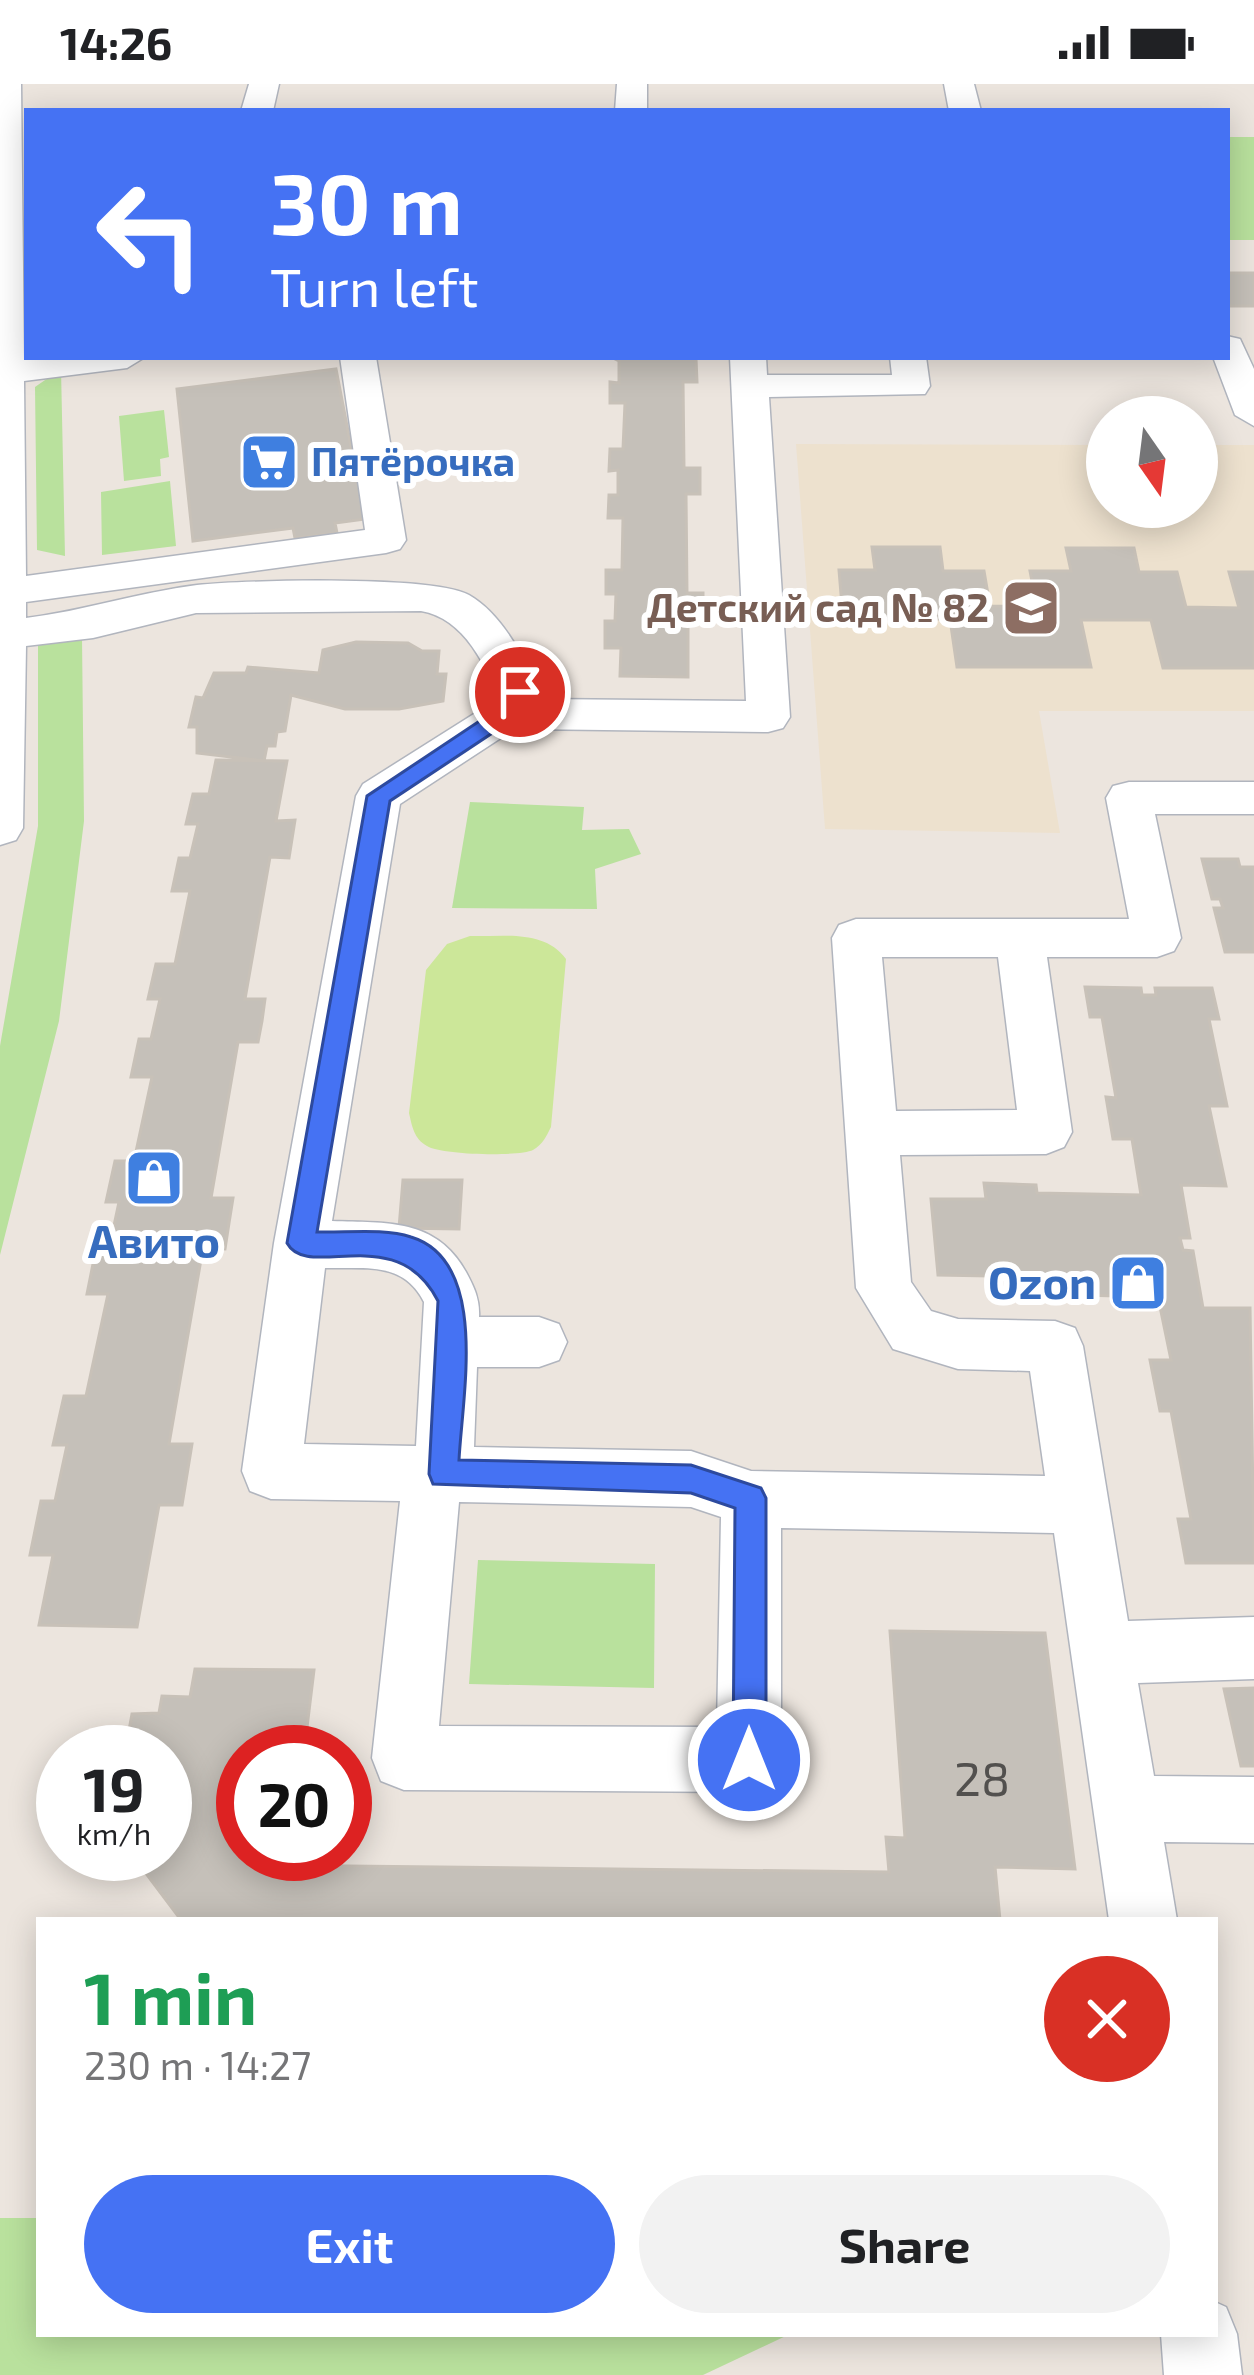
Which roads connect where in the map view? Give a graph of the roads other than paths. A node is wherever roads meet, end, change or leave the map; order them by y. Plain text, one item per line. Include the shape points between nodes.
1 (6, 84) edge
2 (16, 251) edge
3 (1230, 355) edge
4 (105, 360) edge
5 (358, 360) edge
6 (908, 360) edge
7 (749, 371) edge
8 (5, 373) junction
9 (1254, 415) edge
10 (4, 592) junction
11 (4, 635) junction
12 (524, 713) junction
13 (1254, 797) edge
14 (0, 828) edge
15 (1020, 939) junction
16 (872, 1133) junction
17 (301, 1243) junction
18 (450, 1342) junction
19 (539, 1342) dead end
20 (438, 1474) junction
21 (751, 1498) junction
22 (1079, 1505) junction
23 (1254, 1648) edge
24 (1100, 1653) junction
25 (1126, 1809) junction
26 (1254, 1810) edge
27 (1143, 1917) edge
28 (1199, 2337) edge
29 (1203, 2375) edge

1 - 2 street
2 - 8 street
3 - 9 street
4 - 8 street
5 - 10 street via 386,540
6 - 7 street via 912,386
7 - 12 street via 768,717
8 - 10 street
10 - 11 street
11 - 12 street via 196,599 450,602 507,667
11 - 14 street
12 - 17 street via 492,723 379,796
13 - 15 street via 1130,798 1157,938
15 - 16 street via 856,938
15 - 16 street via 1046,1132
16 - 22 street via 884,1288 913,1331 958,1344 1055,1346
17 - 18 street via 408,1247 435,1268 452,1300
17 - 20 street via 271,1471
18 - 19 street
18 - 20 street
20 - 21 street via 691,1479
20 - 21 street via 404,1758 749,1760
21 - 22 street
22 - 24 street
23 - 24 street
24 - 25 street
25 - 26 street
25 - 27 street
28 - 29 street

